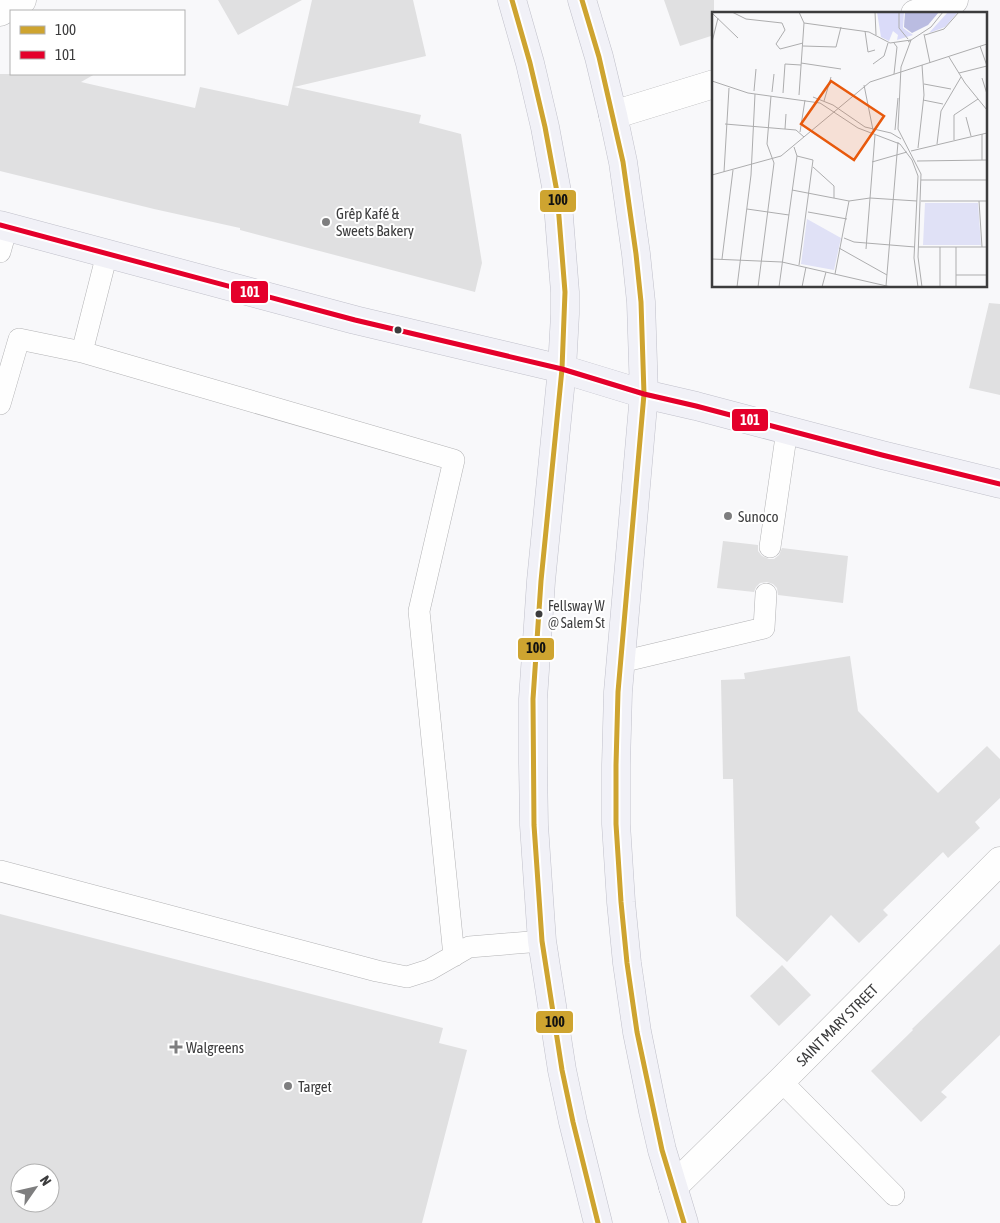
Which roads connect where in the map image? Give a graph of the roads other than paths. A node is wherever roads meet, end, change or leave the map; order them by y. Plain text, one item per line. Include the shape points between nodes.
1 (22, 0) edge
2 (512, 0) edge
3 (582, 0) edge
4 (954, 0) edge
5 (0, 12) edge
6 (921, 12) edge
7 (712, 85) edge
8 (613, 115) junction
9 (2, 235) edge
10 (107, 254) junction
11 (82, 352) junction
12 (562, 368) junction
13 (644, 394) junction
14 (0, 404) edge
15 (788, 430) junction
16 (1000, 484) edge
17 (770, 547) dead end
18 (766, 594) dead end
19 (621, 662) junction
20 (1000, 861) edge
21 (0, 871) edge
22 (542, 941) junction
23 (454, 956) junction
24 (781, 1081) junction
25 (673, 1187) junction
26 (894, 1195) dead end
27 (598, 1223) edge
28 (684, 1223) edge

1 - 5 street
2 - 12 main road via 530,63 557,192 565,292
3 - 8 main road
4 - 6 street
7 - 8 street
8 - 13 main road via 636,254
9 - 10 main road
10 - 11 lane
10 - 12 main road via 355,320
11 - 14 lane via 19,339
11 - 23 lane via 454,460 419,611
12 - 13 main road
12 - 22 main road via 533,700 534,825
13 - 15 main road
13 - 19 main road
15 - 16 main road
15 - 17 lane
18 - 19 lane via 764,628
19 - 25 main road via 616,814 627,963 653,1111
20 - 24 street, SAINT MARY STREET
21 - 23 lane via 407,977 429,970
22 - 23 lane via 469,947
22 - 27 main road via 562,1070
24 - 25 street, SAINT MARY STREET
24 - 26 lane
25 - 28 main road

